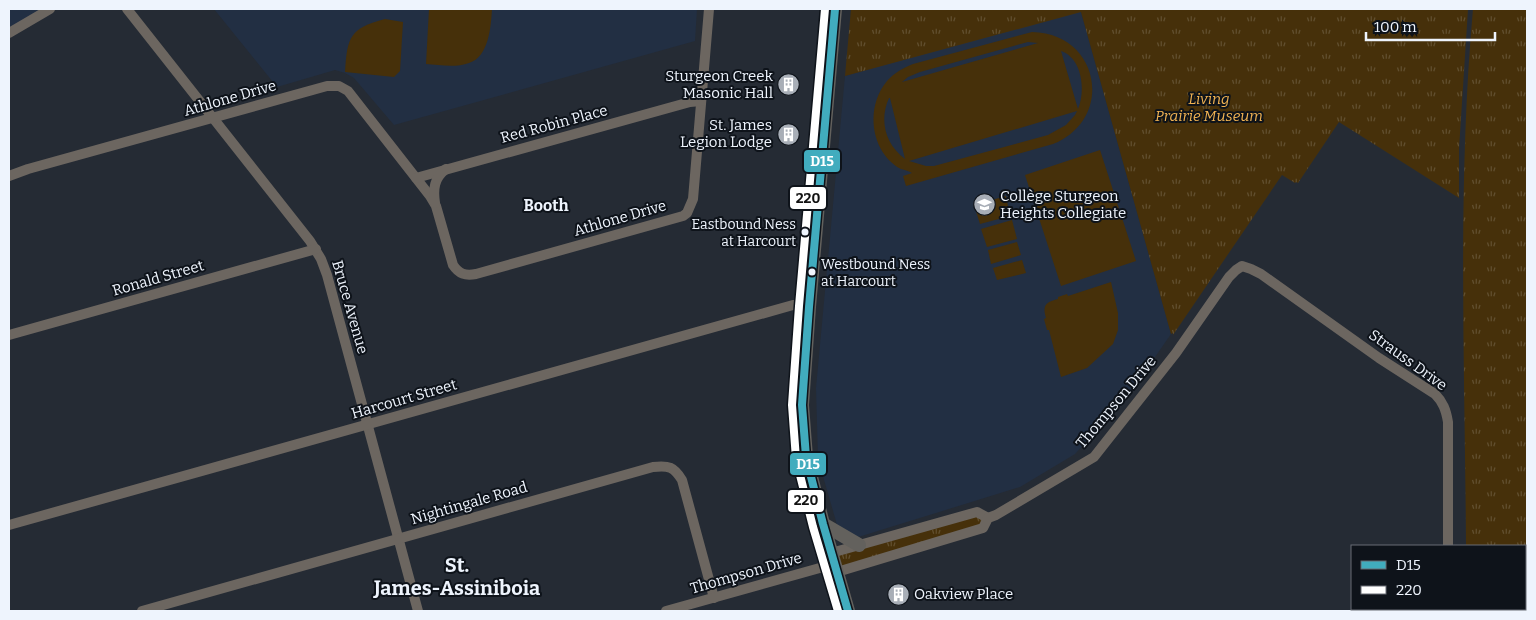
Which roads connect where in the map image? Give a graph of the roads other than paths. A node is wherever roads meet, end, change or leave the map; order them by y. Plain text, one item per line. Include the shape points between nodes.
1 (50, 9) edge
2 (127, 9) edge
3 (709, 9) edge
4 (835, 9) edge
5 (9, 33) edge
6 (701, 101) junction
7 (213, 118) junction
8 (446, 169) junction
9 (9, 176) edge
10 (416, 178) junction
11 (436, 206) junction
12 (316, 249) junction
13 (1236, 270) joint
14 (809, 307) junction
15 (9, 335) edge
16 (367, 425) junction
17 (988, 518) junction
18 (823, 524) junction
19 (9, 525) edge
20 (398, 538) junction
21 (1448, 545) edge
22 (859, 546) junction
23 (834, 563) junction
24 (714, 598) junction
25 (142, 611) edge
26 (418, 611) edge
27 (666, 611) edge
28 (848, 611) edge

1 - 5 street
2 - 7 street, Bruce Avenue
3 - 6 street, Athlone Drive
4 - 14 main road
6 - 8 street, Red Robin Place
6 - 11 street, Athlone Drive via 692,199 683,216 469,275 461,274 453,265
7 - 9 street, Athlone Drive
7 - 10 street, Athlone Drive via 327,86 339,86 348,91
7 - 12 street, Bruce Avenue
8 - 10 street, Red Robin Place
8 - 11 street, Athlone Drive via 436,180
10 - 11 street, Athlone Drive
12 - 15 street, Ronald Street
12 - 16 street, Bruce Avenue via 327,274
13 - 17 street, Thompson Drive via 1094,457
13 - 21 street, Strauss Drive via 1242,266 1260,274 1440,400 1448,422
14 - 16 street, Harcourt Street via 793,305
14 - 18 main road via 802,388 803,435
16 - 19 street, Harcourt Street
16 - 20 street, Bruce Avenue
17 - 22 street, Thompson Drive via 978,512
17 - 23 street, Thompson Drive via 983,528
18 - 22 main road
18 - 23 main road
20 - 24 street, Nightingale Road via 664,466 676,470 682,480
20 - 25 street, Nightingale Road
20 - 26 street, Bruce Avenue
22 - 23 street, Thompson Drive
23 - 24 street, Thompson Drive
23 - 28 main road
24 - 27 street, Thompson Drive

